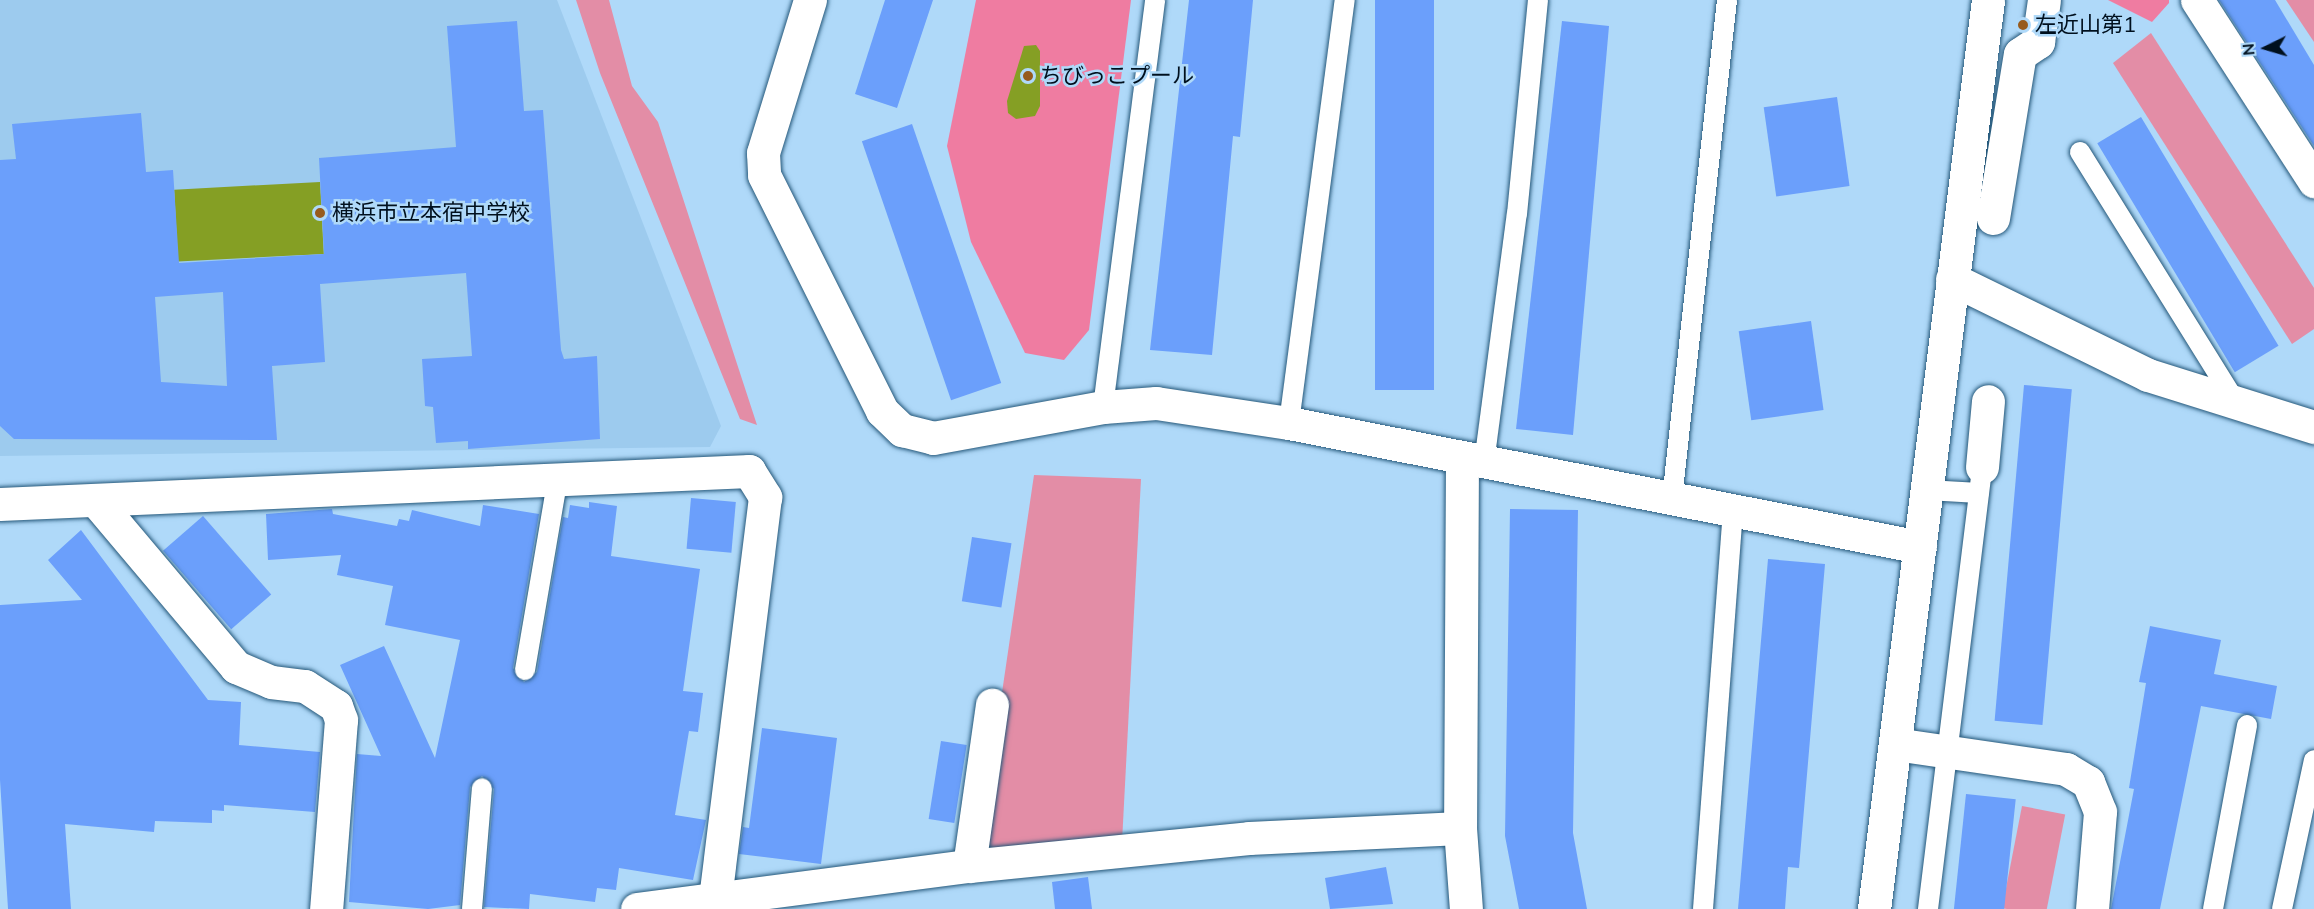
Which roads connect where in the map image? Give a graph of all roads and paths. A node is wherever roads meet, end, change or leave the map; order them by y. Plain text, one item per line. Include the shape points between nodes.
1 (810, 0) edge
2 (1155, 0) edge
3 (1346, 0) edge
4 (1538, 0) edge
5 (1727, 0) edge
6 (1988, 0) edge
7 (2044, 0) edge
8 (2197, 0) edge
9 (2080, 152) dead end
10 (2314, 181) edge
11 (1993, 218) dead end
12 (1952, 279) junction
13 (1988, 400) dead end
14 (2236, 402) junction
15 (1103, 406) junction
16 (1288, 423) junction
17 (2314, 427) edge
18 (1473, 460) junction
19 (1981, 480) junction
20 (557, 482) junction
21 (1927, 490) junction
22 (1672, 499) junction
23 (97, 502) junction
24 (0, 504) edge
25 (1733, 511) junction
26 (1920, 547) junction
27 (525, 670) dead end
28 (992, 705) dead end
29 (2247, 725) dead end
30 (1895, 744) junction
31 (1947, 751) junction
32 (2314, 760) edge
33 (482, 788) dead end
34 (1460, 828) junction
35 (969, 867) junction
36 (715, 898) junction
37 (326, 909) edge
38 (472, 909) edge
39 (637, 909) edge
40 (1466, 909) edge
41 (1702, 909) edge
42 (1874, 909) edge
43 (1928, 909) edge
44 (2092, 909) edge
45 (2212, 909) edge
46 (2282, 909) edge

1 - 15 street via 763,153 764,175 882,411 902,430 933,438
2 - 15 lane
3 - 16 lane
4 - 18 lane via 1517,214
5 - 22 lane
6 - 12 street
7 - 11 street via 2038,42 2020,54
8 - 10 street
9 - 14 lane
12 - 14 street via 2148,375
12 - 21 street
13 - 19 street
14 - 17 street
15 - 16 street via 1156,404
16 - 18 street
18 - 22 street
18 - 34 street
19 - 21 lane
19 - 31 lane
20 - 23 street via 336,486
20 - 27 lane
20 - 36 street via 749,471 765,497
21 - 26 street
22 - 25 street
23 - 24 street
23 - 37 street via 236,667 271,682 305,686 336,706 341,720
25 - 26 street
25 - 41 lane
26 - 30 street
28 - 35 street
29 - 45 lane
30 - 31 street
30 - 42 street
31 - 43 lane
31 - 44 street via 2066,770 2088,782 2100,812
32 - 46 lane
33 - 38 lane
34 - 35 street via 1250,838
34 - 40 street
35 - 36 street
36 - 39 street

